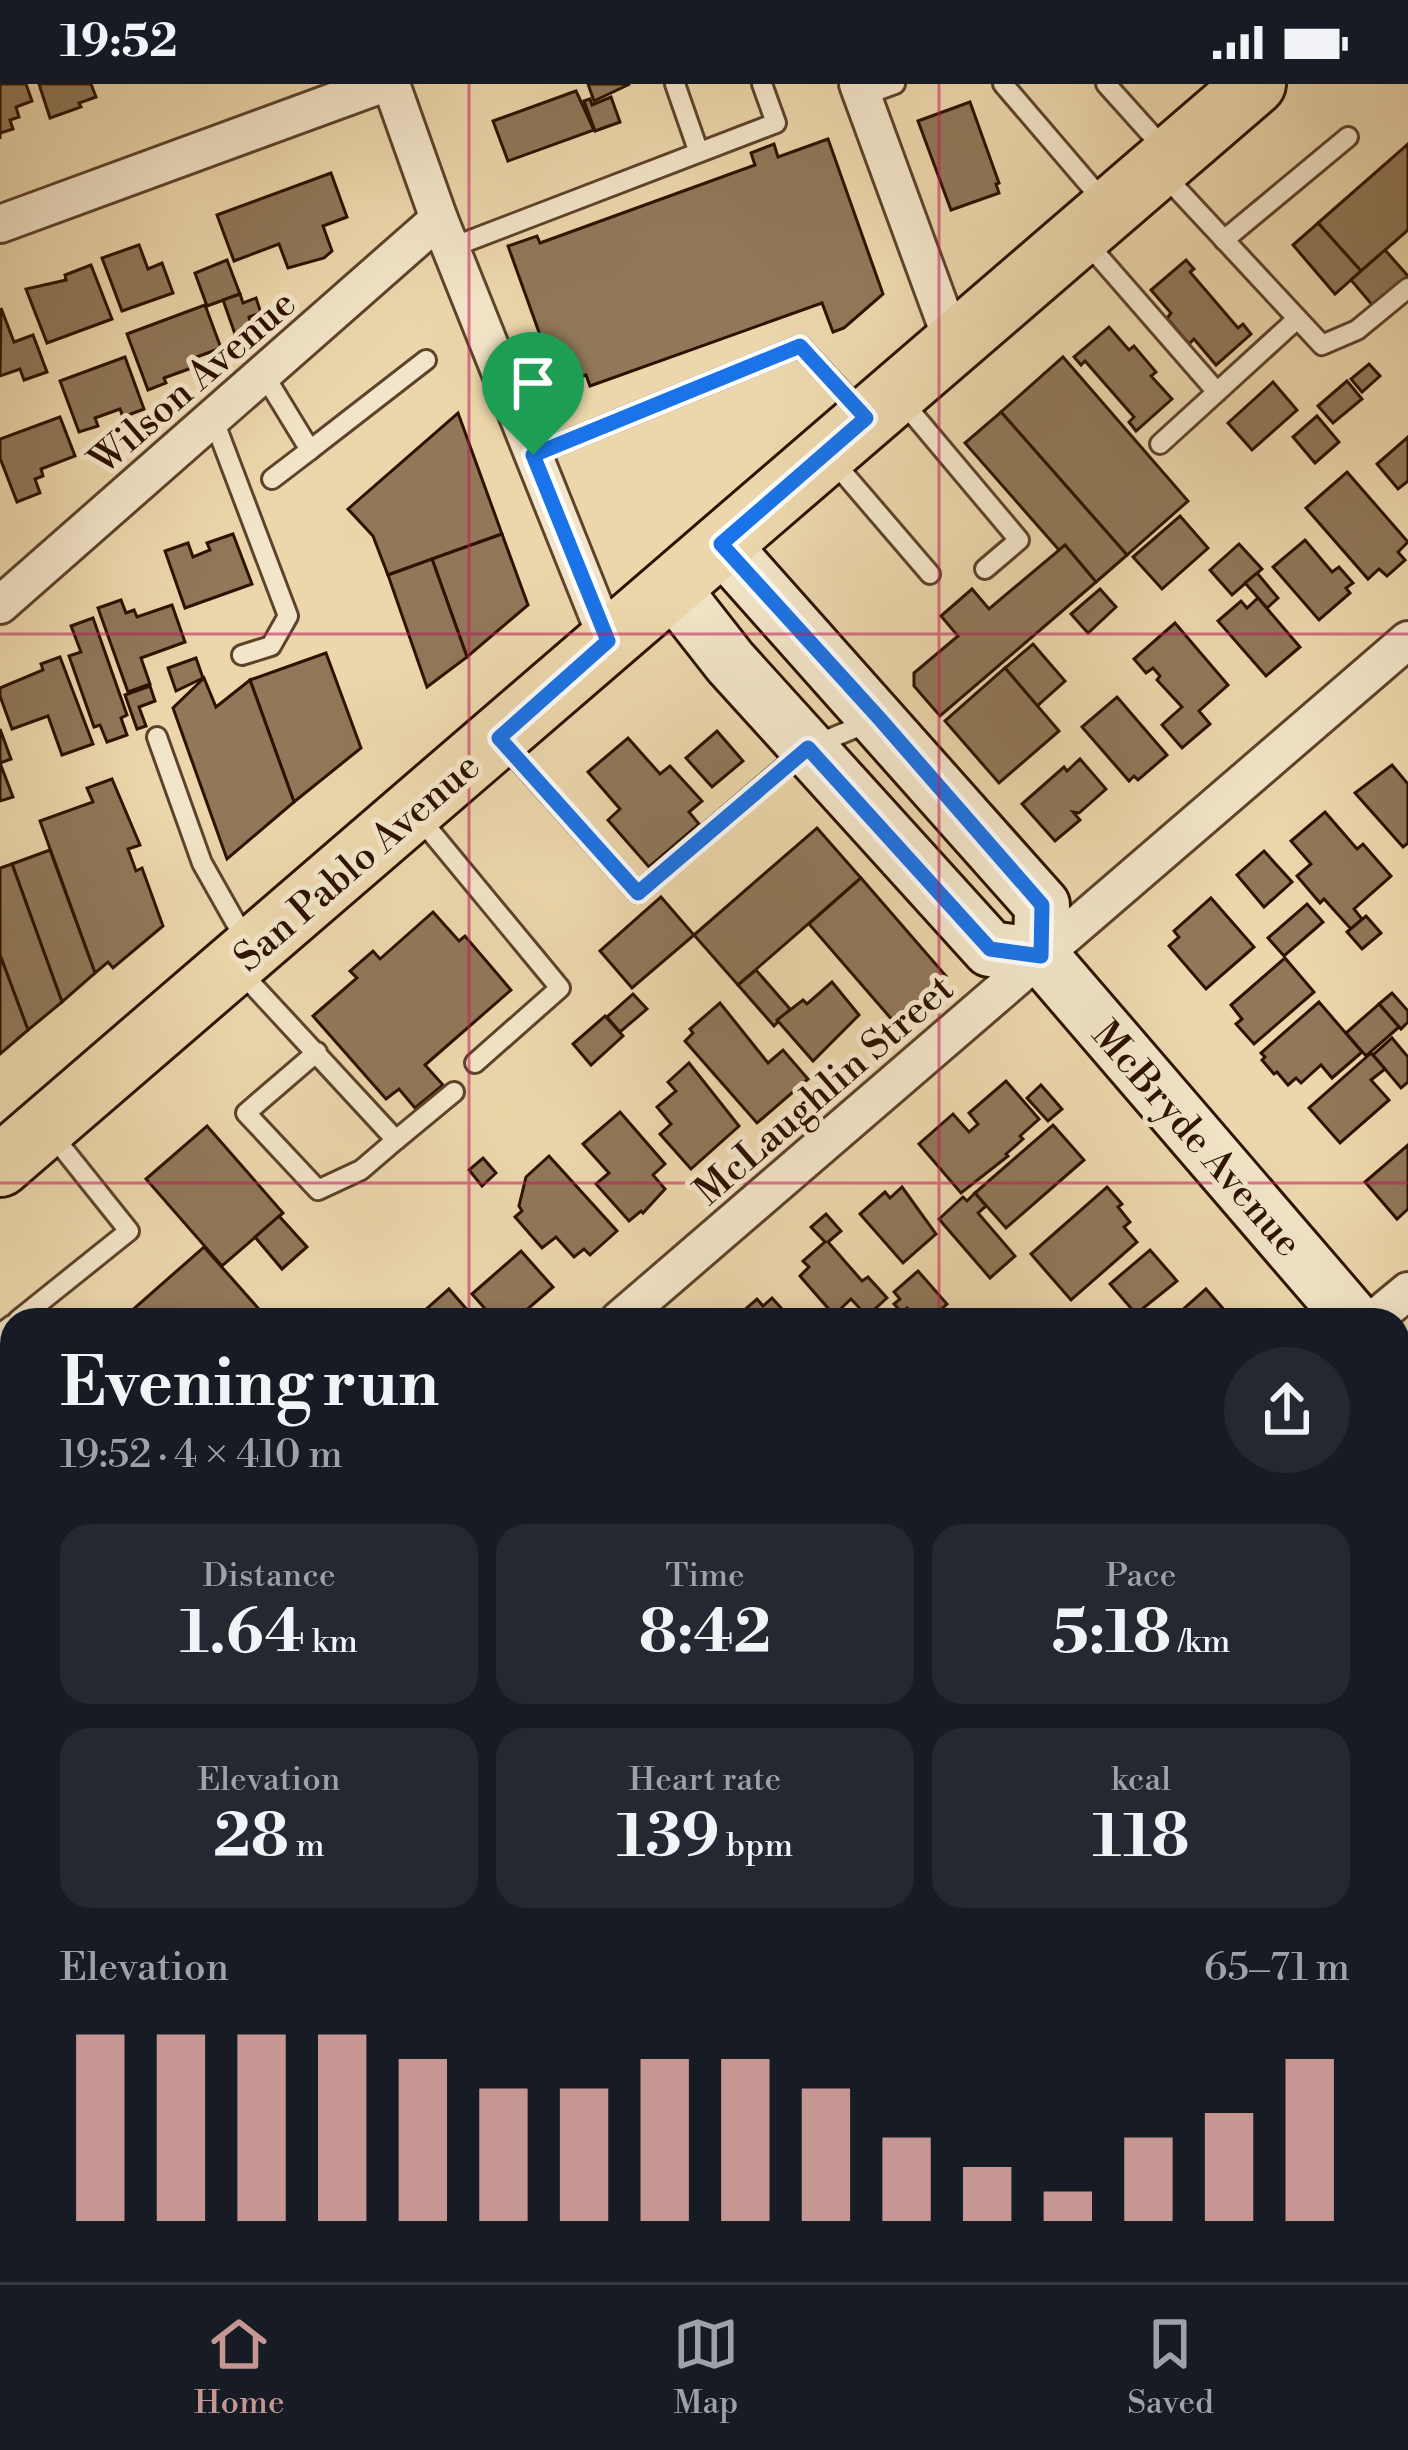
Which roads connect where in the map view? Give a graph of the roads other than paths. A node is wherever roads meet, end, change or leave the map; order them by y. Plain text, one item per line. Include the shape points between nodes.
1 (387, 84) edge
2 (675, 84) edge
3 (761, 84) edge
4 (1003, 84) edge
5 (1106, 84) edge
6 (1255, 84) edge
7 (872, 88) edge
8 (1348, 137) dead end
9 (698, 151) junction
10 (1164, 162) junction
11 (1095, 221) junction
12 (0, 224) edge
13 (444, 233) junction
14 (1224, 240) junction
15 (1408, 288) edge
16 (1297, 319) junction
17 (953, 343) junction
18 (427, 360) dead end
19 (263, 373) junction
20 (1216, 392) junction
21 (213, 418) junction
22 (862, 421) junction
23 (1160, 444) dead end
24 (310, 450) junction
25 (533, 455) junction
26 (272, 479) dead end
27 (721, 544) junction
28 (985, 569) dead end
29 (929, 574) dead end
30 (672, 588) junction
31 (0, 605) edge
32 (1408, 640) edge
33 (608, 641) junction
34 (242, 655) dead end
35 (879, 718) junction
36 (157, 736) dead end
37 (499, 738) junction
38 (808, 748) junction
39 (414, 812) junction
40 (1041, 956) junction
41 (243, 958) junction
42 (317, 1052) junction
43 (475, 1063) dead end
44 (454, 1092) dead end
45 (46, 1127) junction
46 (396, 1140) junction
47 (0, 1166) edge
48 (33, 1308) edge
49 (634, 1308) edge
50 (1344, 1308) edge

1 - 12 street
1 - 13 street
2 - 9 lane
3 - 9 lane via 776,123
4 - 11 lane
5 - 10 lane
6 - 10 main road, San Pablo Avenue
7 - 17 street
8 - 14 lane
9 - 13 lane
10 - 11 main road, San Pablo Avenue
10 - 14 lane
11 - 17 main road, San Pablo Avenue
11 - 20 lane
13 - 19 street, Wilson Avenue
13 - 25 street
14 - 16 lane
15 - 16 lane via 1358,330 1322,345
16 - 20 lane
17 - 22 main road, San Pablo Avenue
18 - 24 lane
19 - 21 street, Wilson Avenue
19 - 24 lane
20 - 23 lane
21 - 31 street, Wilson Avenue
21 - 34 lane via 288,616 271,646
22 - 25 lane via 800,346
22 - 27 main road, San Pablo Avenue
22 - 28 lane via 1019,540
22 - 29 lane
24 - 26 lane
25 - 33 street
27 - 30 main road, San Pablo Avenue
27 - 35 main road
30 - 33 main road, San Pablo Avenue
30 - 38 main road
32 - 40 street, McLaughlin Street
33 - 37 main road, San Pablo Avenue
35 - 38 lane
35 - 40 main road via 1042,905
36 - 41 lane
37 - 38 lane via 638,893
37 - 39 main road, San Pablo Avenue
38 - 40 main road via 990,949
39 - 41 main road, San Pablo Avenue
39 - 43 lane via 560,988
40 - 49 street, McLaughlin Street
40 - 50 main road, McBryde Avenue
41 - 42 lane
41 - 45 main road, San Pablo Avenue
42 - 46 lane
42 - 46 lane via 246,1113 318,1190 361,1171
44 - 46 lane
45 - 47 main road, San Pablo Avenue
45 - 48 lane via 129,1232

